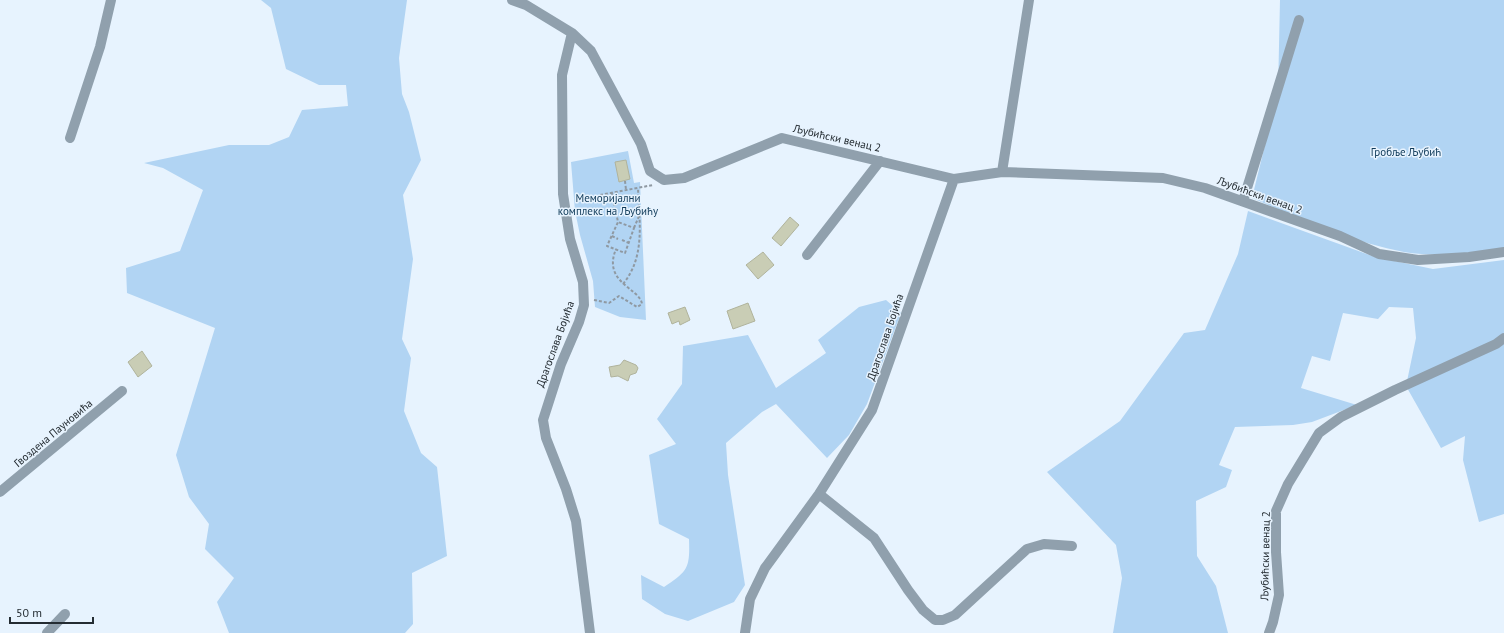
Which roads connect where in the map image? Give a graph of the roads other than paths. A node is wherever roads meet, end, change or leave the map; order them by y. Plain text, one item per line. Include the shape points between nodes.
1 (111, 0) edge
2 (512, 0) edge
3 (1030, 0) edge
4 (1299, 20) dead end
5 (572, 33) junction
6 (70, 138) dead end
7 (880, 161) junction
8 (1002, 172) junction
9 (954, 179) junction
10 (1243, 201) junction
11 (1504, 252) edge
12 (807, 255) dead end
13 (1504, 338) edge
14 (122, 391) dead end
15 (0, 492) edge
16 (819, 494) junction
17 (1072, 546) dead end
18 (65, 614) dead end
19 (47, 633) edge
20 (590, 633) edge
21 (745, 633) edge
22 (1269, 633) edge

1 - 6 street via 100,47
2 - 5 street via 526,5
3 - 8 street
4 - 10 street
5 - 7 street, Љубићски венац 2 via 591,51 641,144 650,171 664,180 684,178 782,138
5 - 20 street, Драгослава Бојића via 562,75 563,194 570,239 583,282 584,299 579,322 561,364 542,420 576,522
7 - 9 street, Љубићски венац 2
7 - 12 street
8 - 9 street, Љубићски венац 2
8 - 10 street, Љубићски венац 2 via 1163,178
9 - 16 street, Драгослава Бојића via 872,410
10 - 11 street, Љубићски венац 2 via 1340,236 1379,254 1418,260
13 - 22 street, Љубићски венац 2 via 1496,344 1381,396 1341,417 1319,433 1288,484 1276,511 1278,595
14 - 15 street, Гвоздена Пауновића
16 - 17 street via 874,538 923,610 936,620 955,615 1027,549 1044,544
16 - 21 street, Драгослава Бојића via 765,568 750,599
18 - 19 street

